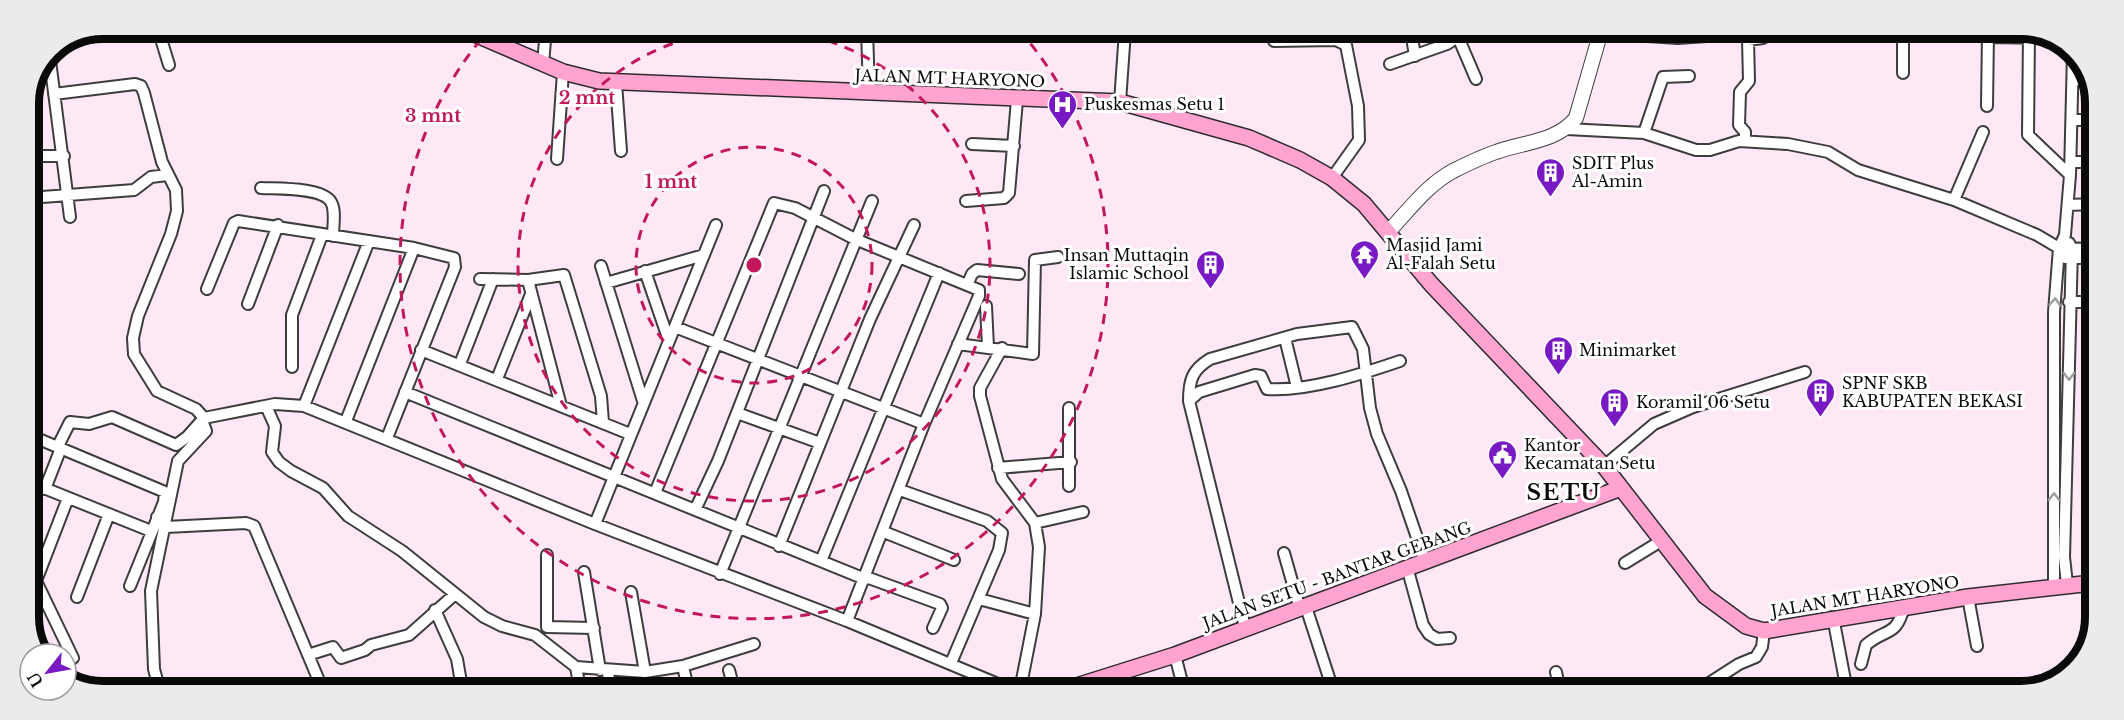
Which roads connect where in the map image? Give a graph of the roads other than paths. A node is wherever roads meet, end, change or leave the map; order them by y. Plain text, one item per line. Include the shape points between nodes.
1 (161, 39) edge
2 (485, 39) edge
3 (543, 39) edge
4 (867, 39) edge
5 (1124, 39) edge
6 (1412, 39) edge
7 (1451, 39) edge
8 (1464, 39) edge
9 (1599, 39) edge
10 (1753, 39) edge
11 (1902, 39) edge
12 (1988, 39) edge
13 (2029, 40) edge
14 (1274, 41) dead end
15 (1414, 56) junction
16 (543, 64) junction
17 (1390, 64) dead end
18 (169, 65) dead end
19 (2073, 66) edge
20 (50, 67) edge
21 (563, 72) junction
22 (1904, 73) dead end
23 (1689, 76) dead end
24 (1476, 79) dead end
25 (2073, 80) junction
26 (2080, 80) edge
27 (616, 83) junction
28 (869, 92) junction
29 (54, 94) junction
30 (1017, 100) junction
31 (1120, 102) junction
32 (1987, 106) dead end
33 (2072, 120) junction
34 (2085, 120) edge
35 (1567, 129) junction
36 (1983, 132) dead end
37 (1644, 133) junction
38 (1745, 141) junction
39 (972, 144) dead end
40 (1014, 146) junction
41 (621, 151) dead end
42 (39, 156) edge
43 (64, 156) junction
44 (558, 159) dead end
45 (2071, 162) junction
46 (2085, 162) edge
47 (167, 174) junction
48 (2070, 175) junction
49 (1332, 178) junction
50 (261, 188) dead end
51 (824, 191) dead end
52 (69, 197) junction
53 (39, 198) edge
54 (1954, 200) junction
55 (872, 201) dead end
56 (966, 201) dead end
57 (2085, 204) edge
58 (2068, 205) junction
59 (70, 217) dead end
60 (814, 219) junction
61 (278, 225) junction
62 (716, 225) dead end
63 (914, 225) dead end
64 (1389, 231) junction
65 (2065, 235) junction
66 (328, 236) junction
67 (855, 239) junction
68 (369, 241) junction
69 (414, 248) junction
70 (2085, 251) edge
71 (2059, 253) junction
72 (2072, 254) junction
73 (704, 255) junction
74 (2085, 256) edge
75 (1058, 257) dead end
76 (899, 258) junction
77 (601, 266) dead end
78 (645, 271) junction
79 (939, 273) junction
80 (1019, 274) dead end
81 (480, 279) dead end
82 (493, 279) junction
83 (528, 280) junction
84 (606, 283) junction
85 (968, 283) junction
86 (207, 289) dead end
87 (531, 294) junction
88 (2069, 302) junction
89 (2085, 302) edge
90 (248, 304) dead end
91 (986, 306) dead end
92 (675, 327) junction
93 (1285, 338) junction
94 (669, 341) junction
95 (716, 343) junction
96 (958, 344) junction
97 (988, 347) junction
98 (1002, 348) junction
99 (421, 350) junction
100 (759, 359) junction
101 (1400, 361) dead end
102 (460, 364) junction
103 (292, 367) dead end
104 (1805, 372) dead end
105 (1365, 373) junction
106 (799, 376) junction
107 (497, 379) junction
108 (1297, 387) junction
109 (840, 391) junction
110 (405, 392) junction
111 (643, 401) junction
112 (1189, 401) junction
113 (304, 406) junction
114 (561, 406) junction
115 (882, 407) junction
116 (1069, 408) dead end
117 (269, 411) junction
118 (737, 413) junction
119 (203, 419) junction
120 (346, 421) junction
121 (603, 422) junction
122 (924, 424) junction
123 (779, 429) junction
124 (630, 434) junction
125 (387, 438) junction
126 (39, 439) edge
127 (820, 443) junction
128 (60, 447) junction
129 (1071, 462) junction
130 (1604, 466) junction
131 (998, 468) junction
132 (614, 477) junction
133 (39, 486) edge
134 (1070, 486) dead end
135 (1621, 488) junction
136 (45, 489) junction
137 (900, 490) junction
138 (655, 493) junction
139 (68, 498) junction
140 (695, 510) junction
141 (1083, 512) dead end
142 (109, 514) junction
143 (157, 517) junction
144 (1035, 523) junction
145 (595, 524) junction
146 (166, 527) junction
147 (738, 528) junction
148 (151, 531) junction
149 (884, 532) junction
150 (1661, 541) junction
151 (779, 546) junction
152 (1284, 553) dead end
153 (547, 555) dead end
154 (954, 560) dead end
155 (821, 561) junction
156 (1425, 561) junction
157 (1625, 563) dead end
158 (1407, 567) junction
159 (584, 572) dead end
160 (39, 573) edge
161 (720, 574) junction
162 (865, 578) junction
163 (2085, 583) edge
164 (2060, 585) junction
165 (130, 586) dead end
166 (39, 587) edge
167 (632, 592) dead end
168 (454, 595) junction
169 (77, 597) dead end
170 (1968, 597) junction
171 (979, 598) junction
172 (1302, 605) junction
173 (1904, 607) junction
174 (435, 610) junction
175 (1035, 614) junction
176 (1833, 617) junction
177 (846, 621) junction
178 (1245, 627) junction
179 (594, 628) junction
180 (933, 628) dead end
181 (1764, 631) junction
182 (1449, 638) dead end
183 (65, 642) edge
184 (754, 644) dead end
185 (1977, 646) dead end
186 (308, 655) junction
187 (1175, 655) junction
188 (951, 663) junction
189 (1861, 664) dead end
190 (683, 666) junction
191 (576, 667) junction
192 (604, 670) junction
193 (729, 670) dead end
194 (645, 672) junction
195 (1556, 672) dead end
196 (157, 681) edge
197 (318, 681) edge
198 (460, 681) edge
199 (579, 681) edge
200 (609, 681) edge
201 (686, 681) edge
202 (732, 681) edge
203 (990, 681) edge
204 (1022, 681) edge
205 (1093, 681) edge
206 (1182, 681) edge
207 (1330, 681) edge
208 (1558, 681) edge
209 (1713, 681) edge
210 (1845, 681) edge

1 - 18 street
2 - 16 main road, JALAN MT HARYONO
3 - 16 street
4 - 28 street
5 - 31 street
6 - 15 street
7 - 15 street
8 - 24 street
9 - 35 street via 1576,118
10 - 38 street via 1748,40 1749,81 1740,92 1739,125 1745,132
11 - 22 street
12 - 32 street
13 - 48 street via 2028,135
14 - 49 street via 1336,40 1346,45 1358,106 1359,140
15 - 17 street
16 - 21 main road, JALAN MT HARYONO
19 - 25 street
20 - 29 street
21 - 27 main road, JALAN MT HARYONO
21 - 44 street
23 - 37 street via 1662,77
25 - 26 street
25 - 33 street
27 - 28 main road, JALAN MT HARYONO
27 - 41 street
28 - 30 main road, JALAN MT HARYONO
29 - 43 street
29 - 47 street via 138,84
30 - 31 main road, JALAN MT HARYONO
30 - 40 street
31 - 49 main road, JALAN MT HARYONO via 1249,138
33 - 34 street
33 - 45 street
35 - 37 street
35 - 64 street via 1437,181
36 - 54 street
37 - 38 street via 1696,150
38 - 54 street via 1828,152 1858,170
39 - 40 street
40 - 56 street via 1007,196
42 - 43 street
43 - 52 street
45 - 46 street
45 - 48 street
47 - 52 street via 151,177 134,190
47 - 119 street via 176,190 175,220 142,303 133,346 137,361 157,391 196,409
48 - 58 street
49 - 64 main road, JALAN MT HARYONO via 1357,197
50 - 66 street via 310,191 325,196 332,206
51 - 60 street
52 - 53 street
52 - 59 street
54 - 71 street via 2037,235
55 - 67 street
57 - 58 street
58 - 65 street
60 - 67 street
60 - 95 street via 795,208 773,204
60 - 100 street
61 - 66 street
61 - 86 street via 235,222
61 - 90 street
62 - 73 street
63 - 76 street
64 - 130 main road, JALAN MT HARYONO via 1431,284
65 - 71 street
65 - 72 street
66 - 68 street
66 - 103 street via 292,315
67 - 76 street
67 - 106 street
68 - 69 street
68 - 113 street
69 - 99 street via 452,257 456,264
69 - 120 street
70 - 72 street
71 - 72 street
164 -> 71 street via 2054,312
72 - 74 street
72 - 88 street
73 - 78 street
73 - 92 street
75 - 98 street via 1035,260 1033,354
76 - 79 street
76 - 109 street
77 - 84 street
78 - 84 street
78 - 94 street
79 - 85 street
79 - 115 street
80 - 85 street via 977,270
81 - 82 street
82 - 83 street
82 - 102 street
83 - 87 street
83 - 121 street via 562,274 566,279 601,396
84 - 111 street
85 - 96 street via 979,290 980,296
87 - 107 street
87 - 114 street
88 - 89 street
88 -> 164 street via 2064,557
91 - 97 street
92 - 94 street
92 - 95 street
93 - 105 street via 1350,326 1363,349
93 - 108 street
93 - 112 street via 1210,359 1198,367 1189,384
94 - 111 street
95 - 100 street
95 - 138 street
96 - 97 street
96 - 122 street
97 - 98 street
98 - 131 street via 980,388
99 - 102 street
99 - 110 street
100 - 106 street
100 - 118 street
101 - 105 street
102 - 107 street
104 - 130 street via 1693,406 1654,424
105 - 108 street
105 - 156 street via 1377,434
106 - 109 street
106 - 123 street
107 - 114 street
108 - 112 street via 1267,389 1258,375 1199,392
109 - 115 street
109 - 127 street
110 - 125 street
110 - 132 street
111 - 124 street
112 - 178 street
113 - 117 street
113 - 120 street
114 - 121 street
115 - 122 street
115 - 155 street
116 - 129 street
117 - 119 street
117 - 168 street via 275,429 272,452 284,467 323,488 348,516 402,551
118 - 123 street
118 - 140 street
119 - 128 street via 176,445 112,417 89,424 70,422
119 - 146 street via 206,431 178,461
120 - 125 street
121 - 124 street
122 - 137 street
123 - 127 street
123 - 147 street
124 - 132 street
125 - 145 street
126 - 128 street
127 - 151 street
128 - 136 street
128 - 143 street via 163,490 165,498
129 - 131 street
129 - 134 street
130 - 135 main road, JALAN MT HARYONO
131 - 144 street via 1004,484
132 - 138 street
132 - 145 street
133 - 136 street
135 - 150 main road, JALAN MT HARYONO
135 - 156 main road, JALAN SETU - BANTAR GEBANG
136 - 139 street
137 - 149 street
137 - 171 street via 987,521 1000,530 1002,541
138 - 140 street
139 - 142 street
139 - 160 street
140 - 147 street
141 - 144 street
142 - 148 street
142 - 169 street
143 - 146 street
143 - 148 street
144 - 175 street via 1039,562
145 - 161 street
146 - 186 street via 252,524
146 - 196 street via 151,602
147 - 151 street
147 - 161 street
148 - 165 street
149 - 154 street
149 - 162 street
150 - 157 street
150 - 181 main road, JALAN MT HARYONO via 1705,596 1746,626
151 - 155 street
152 - 172 street
153 - 179 street via 547,627
155 - 162 street
156 - 158 main road, JALAN SETU - BANTAR GEBANG
158 - 172 main road, JALAN SETU - BANTAR GEBANG
158 - 182 street via 1426,630 1437,639
159 - 179 street
161 - 177 street
162 - 177 street
162 - 180 street via 939,604 942,608
163 - 164 main road, JALAN MT HARYONO
164 - 170 main road, JALAN MT HARYONO
166 - 183 street
167 - 194 street
168 - 174 street
168 - 191 street via 491,621 535,636
170 - 173 main road, JALAN MT HARYONO
170 - 185 street
171 - 175 street
171 - 188 street
172 - 178 main road, JALAN SETU - BANTAR GEBANG
172 - 207 street
173 - 176 main road, JALAN MT HARYONO
173 - 189 street via 1900,623 1893,631 1866,645
174 - 186 street via 403,637 371,645 364,651 341,658 333,646
174 - 198 street via 457,659
175 - 204 street
176 - 181 main road, JALAN MT HARYONO
176 - 210 street
177 - 188 street
178 - 187 main road, JALAN SETU - BANTAR GEBANG
179 - 192 street
181 - 209 street via 1756,657
184 - 190 street
186 - 197 street
187 - 205 main road, JALAN SETU - BANTAR GEBANG
187 - 206 street
188 - 203 street
190 - 194 street
190 - 201 street
191 - 192 street
191 - 199 street
192 - 194 street
192 - 200 street
193 - 202 street
195 - 208 street

